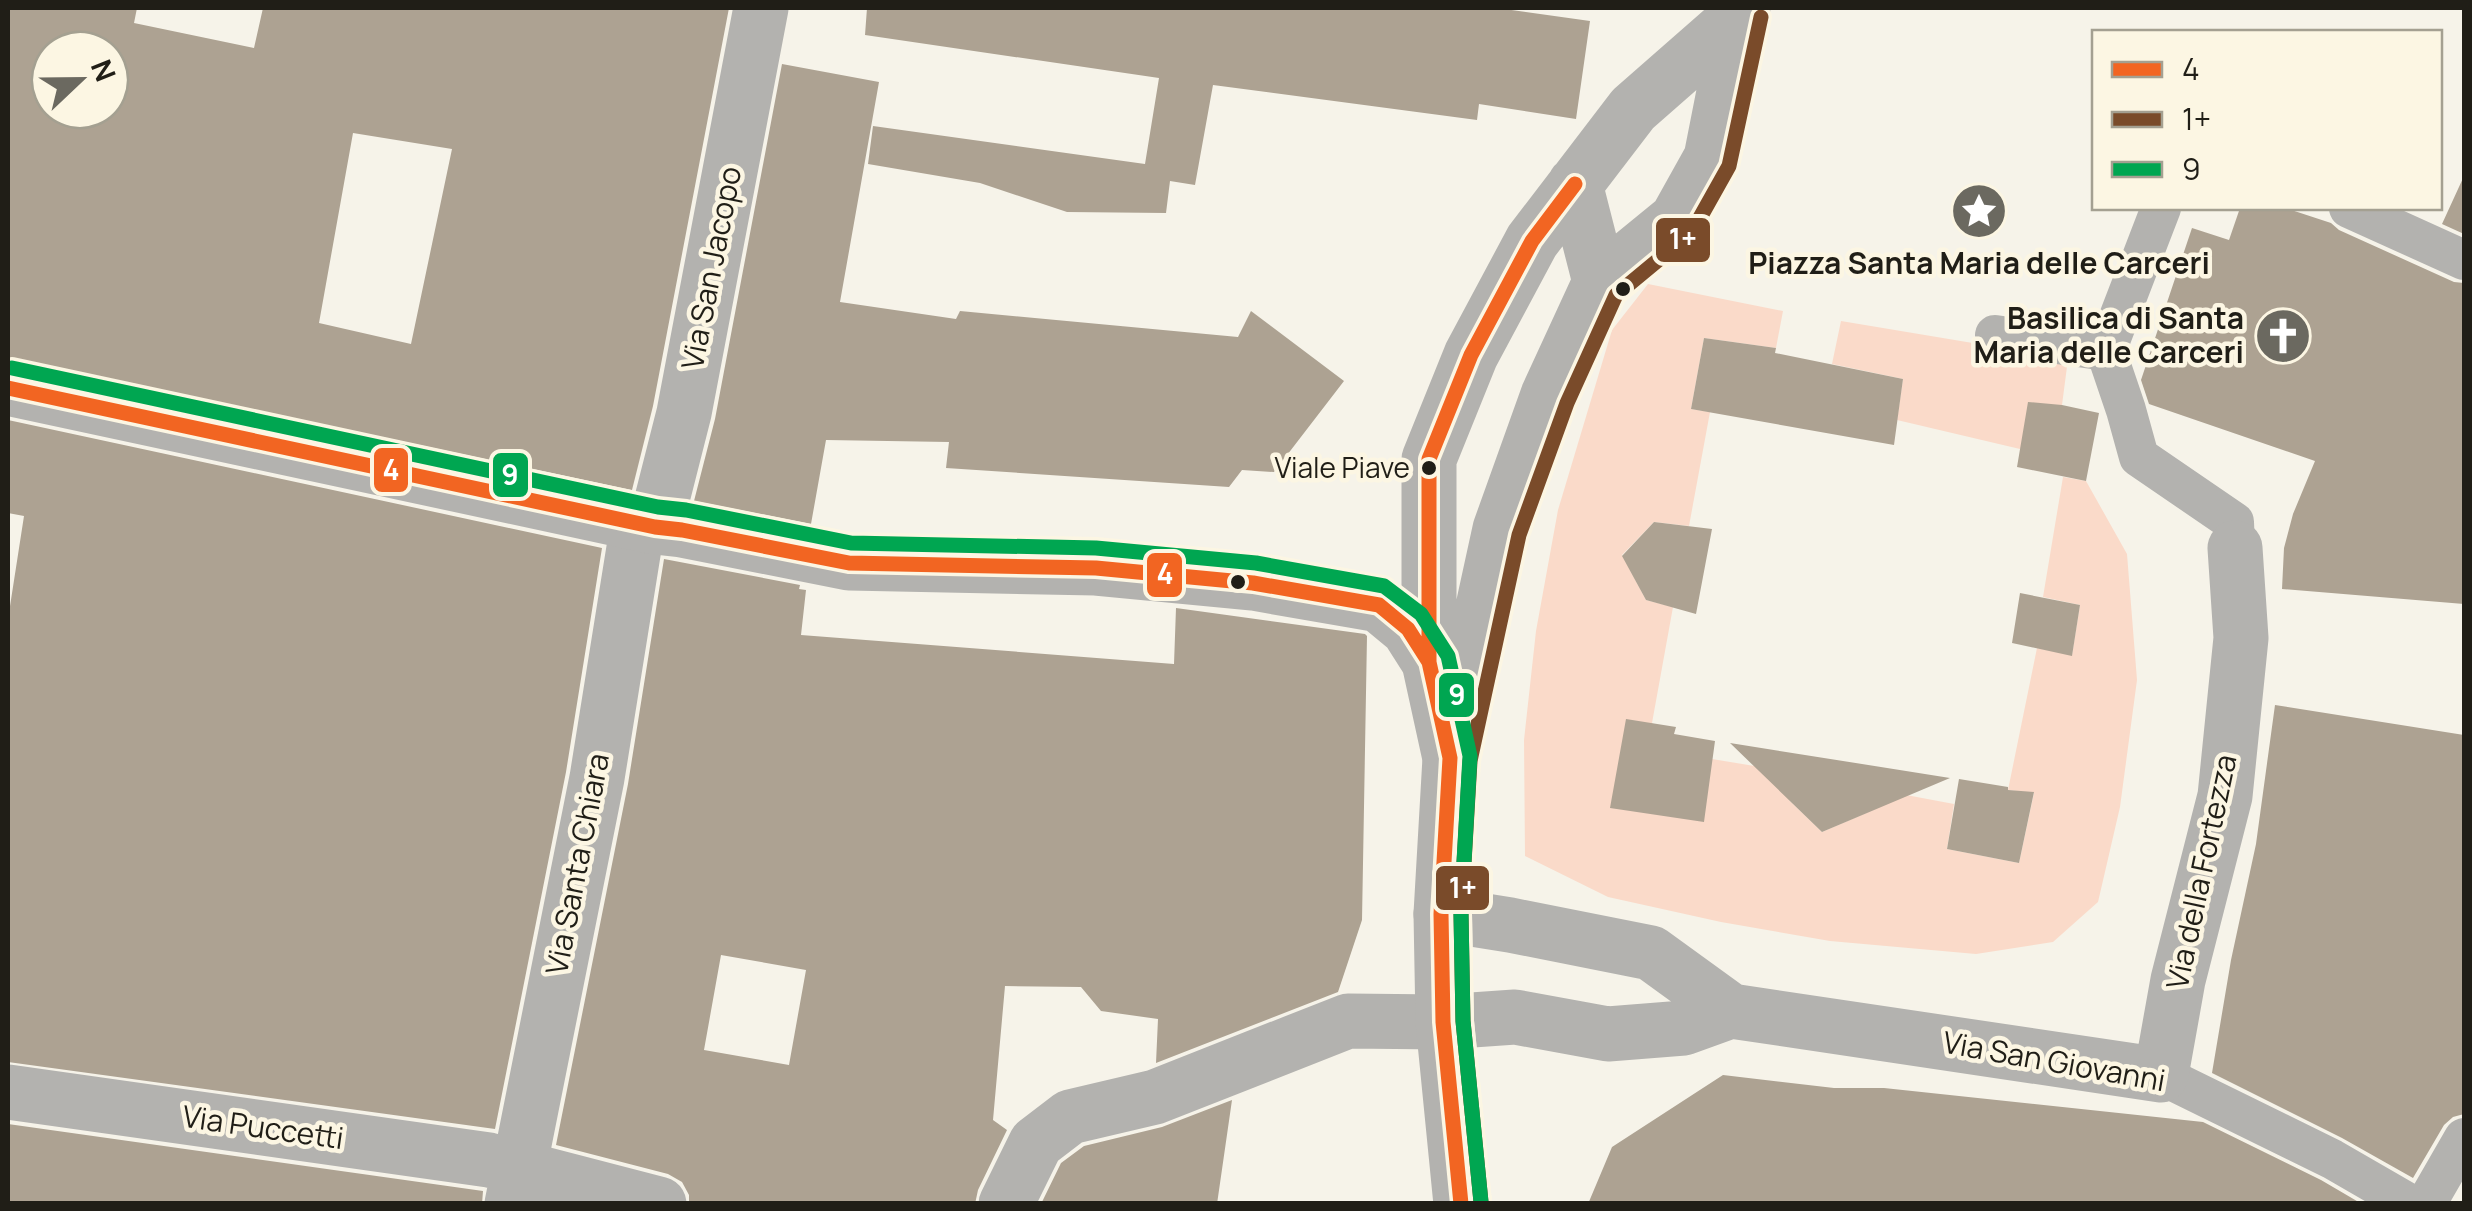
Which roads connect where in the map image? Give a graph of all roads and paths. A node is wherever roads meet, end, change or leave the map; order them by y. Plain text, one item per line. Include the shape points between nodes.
1 (761, 8) edge
2 (1729, 10) edge
3 (1575, 184) junction
4 (2161, 210) edge
5 (2354, 210) edge
6 (2464, 260) edge
7 (1600, 282) junction
8 (1995, 335) dead end
9 (2106, 351) junction
10 (8, 388) edge
11 (646, 525) junction
12 (2235, 548) joint
13 (1429, 662) junction
14 (1450, 758) junction
15 (1441, 914) junction
16 (1732, 1010) junction
17 (1443, 1022) junction
18 (2161, 1075) junction
19 (8, 1092) edge
20 (2464, 1138) edge
21 (515, 1185) edge
22 (659, 1204) edge
23 (1006, 1204) edge
24 (1461, 1204) edge
25 (2410, 1204) edge
26 (2426, 1204) edge

1 - 11 street, Via San Jacopo via 684,414
2 - 3 street via 1632,110
2 - 7 street via 1711,158 1676,218
3 - 7 street
3 - 13 street via 1514,273 1429,459
4 - 9 street
5 - 6 street
7 - 14 street via 1548,394 1500,529
8 - 9 street
9 - 12 street via 2139,457 2234,522
10 - 11 street
11 - 13 street via 849,563 1096,568 1340,597 1379,605 1408,628
11 - 21 street, Via Santa Chiara
12 - 18 street, Via della Fortezza via 2241,638 2225,796
13 - 14 street
14 - 15 street
15 - 16 street, Via San Giovanni via 1651,952
15 - 17 street
16 - 17 street, Via San Giovanni via 1684,1028 1608,1034 1516,1017
16 - 18 street, Via San Giovanni
17 - 23 street, Via San Giovanni via 1348,1022 1155,1097 1070,1117 1036,1143
17 - 24 street
18 - 25 street, Via San Giovanni
19 - 21 street, Via Puccetti via 489,1160
20 - 26 street
21 - 22 street, Via Puccetti

